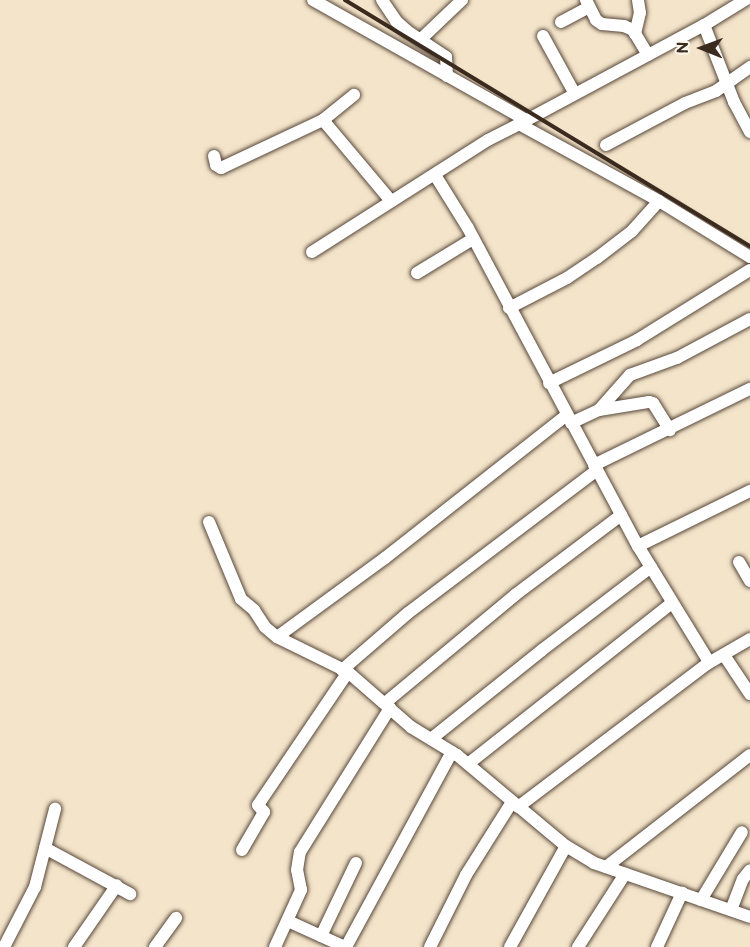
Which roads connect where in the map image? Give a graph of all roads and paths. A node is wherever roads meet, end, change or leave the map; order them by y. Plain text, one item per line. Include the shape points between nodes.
1 (313, 0) edge
2 (382, 0) edge
3 (462, 0) edge
4 (638, 0) edge
5 (745, 0) edge
6 (587, 3) edge
7 (561, 22) dead end
8 (704, 25) junction
9 (635, 34) junction
10 (543, 36) dead end
11 (420, 40) junction
12 (648, 55) junction
13 (750, 67) edge
14 (447, 76) junction
15 (727, 83) junction
16 (574, 94) junction
17 (354, 96) dead end
18 (323, 120) junction
19 (522, 122) junction
20 (750, 132) edge
21 (606, 145) dead end
22 (214, 156) dead end
23 (435, 175) junction
24 (391, 201) junction
25 (659, 201) junction
26 (473, 239) junction
27 (312, 252) dead end
28 (750, 257) edge
29 (750, 270) edge
30 (417, 273) dead end
31 (509, 308) junction
32 (750, 319) edge
33 (549, 383) junction
34 (750, 389) edge
35 (599, 410) junction
36 (569, 419) junction
37 (670, 430) junction
38 (595, 468) junction
39 (750, 491) edge
40 (621, 515) junction
41 (209, 522) dead end
42 (638, 546) junction
43 (739, 562) dead end
44 (651, 567) junction
45 (750, 581) edge
46 (672, 603) junction
47 (277, 637) junction
48 (750, 639) edge
49 (724, 655) junction
50 (709, 662) junction
51 (345, 671) junction
52 (750, 694) edge
53 (387, 706) junction
54 (431, 739) junction
55 (452, 752) junction
56 (750, 755) edge
57 (468, 764) junction
58 (515, 804) junction
59 (55, 809) dead end
60 (742, 832) dead end
61 (566, 846) junction
62 (45, 848) junction
63 (242, 850) dead end
64 (356, 862) dead end
65 (606, 867) junction
66 (750, 870) edge
67 (625, 874) junction
68 (117, 885) junction
69 (682, 893) junction
70 (130, 894) dead end
71 (701, 900) junction
72 (731, 910) junction
73 (750, 917) edge
74 (176, 918) dead end
75 (288, 921) junction
76 (321, 936) junction
77 (4, 947) edge
78 (74, 947) edge
79 (155, 947) edge
80 (275, 947) edge
81 (346, 947) edge
82 (430, 947) edge
83 (510, 947) edge
84 (578, 947) edge
85 (657, 947) edge

1 - 14 street
2 - 11 street via 396,21
3 - 11 street
4 - 9 street via 640,13
5 - 8 street
6 - 7 street
6 - 9 street via 602,24 624,26
8 - 12 street
8 - 15 street
9 - 12 street
10 - 16 street
11 - 14 street via 446,57
12 - 16 street
13 - 15 street
14 - 19 street
15 - 20 street
15 - 21 street
16 - 19 street
17 - 18 street
18 - 22 street via 221,168
18 - 24 street
19 - 23 street
19 - 25 street
23 - 24 street
23 - 26 street
24 - 27 street
25 - 28 street
25 - 31 street via 632,231 597,258
26 - 30 street
26 - 31 street
29 - 33 street via 637,340
31 - 33 street
32 - 35 street via 677,358 630,375
33 - 36 street
34 - 37 street
35 - 36 street
35 - 37 street via 653,403
36 - 38 street
36 - 47 street
37 - 38 street
38 - 40 street
38 - 51 street via 408,613
39 - 42 street
40 - 42 street
40 - 53 street via 515,595
41 - 47 street via 241,598
42 - 44 street
43 - 45 street
44 - 46 street
44 - 54 street
46 - 50 street
46 - 57 street
47 - 51 street
48 - 49 street
49 - 50 street
49 - 52 street
50 - 58 street
51 - 53 street
51 - 63 street via 258,805 264,812
53 - 54 street
53 - 75 street via 300,852 297,870 301,890
54 - 55 street
55 - 57 street
55 - 81 street
56 - 65 street
57 - 58 street
58 - 61 street
58 - 82 street via 466,875
59 - 62 street
60 - 71 street
61 - 65 street
61 - 83 street
62 - 68 street
62 - 77 street via 35,887
64 - 76 street
65 - 67 street
66 - 72 street
67 - 69 street
67 - 84 street
68 - 70 street
68 - 78 street
69 - 71 street
69 - 85 street
71 - 72 street
72 - 73 street
74 - 79 street
75 - 76 street
75 - 80 street
76 - 81 street

